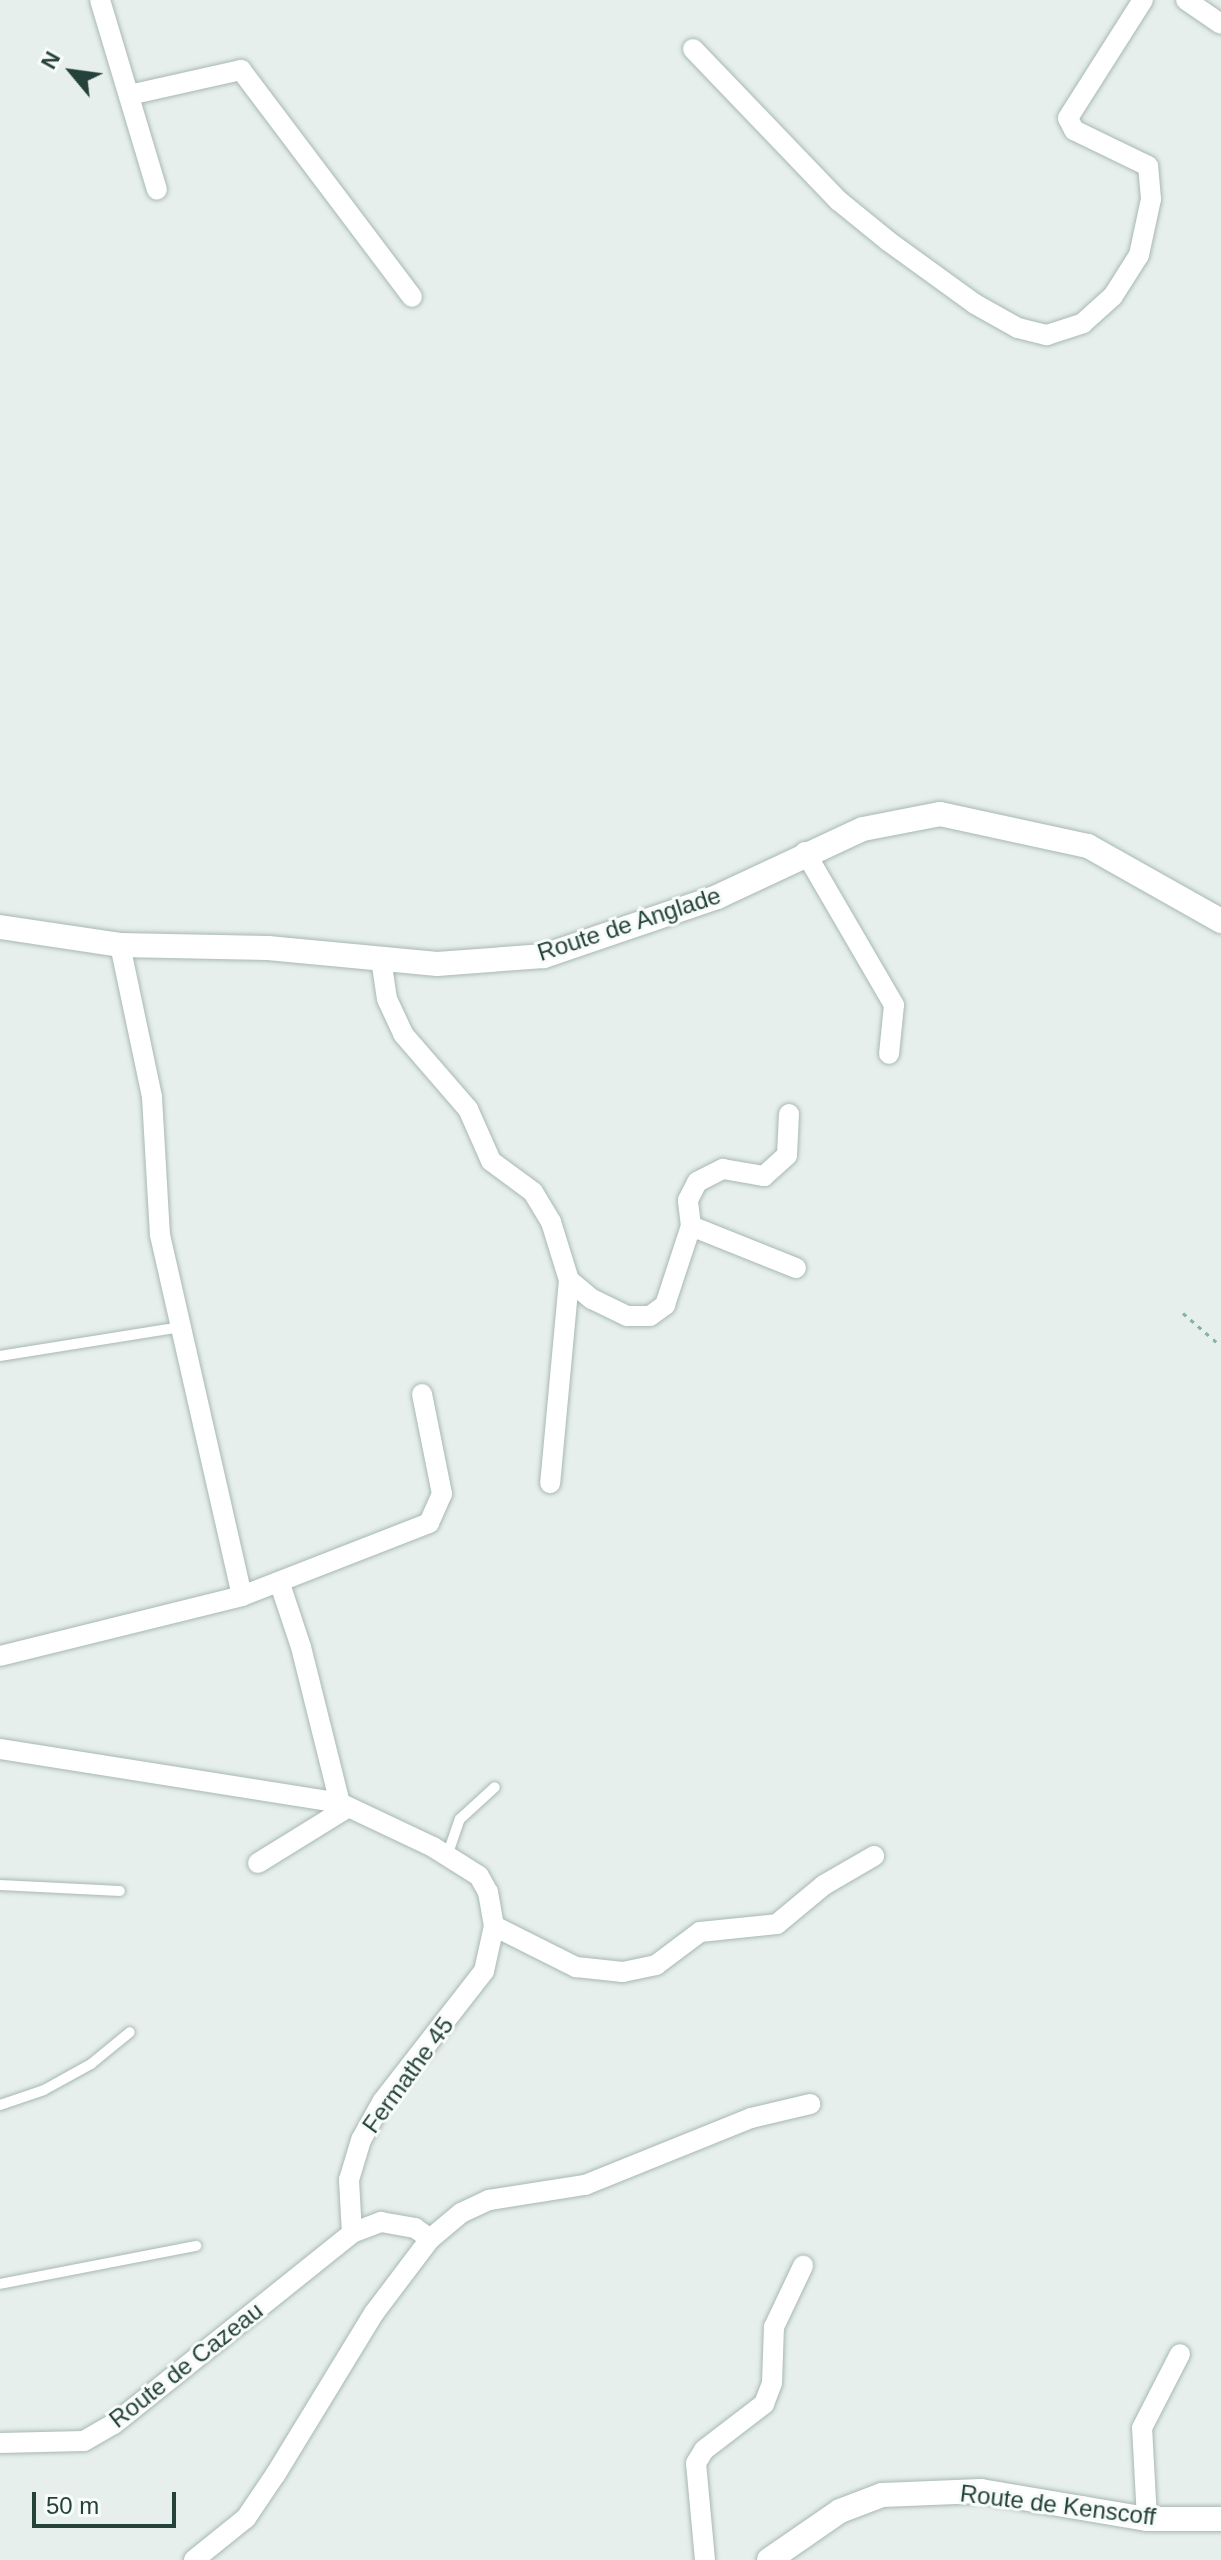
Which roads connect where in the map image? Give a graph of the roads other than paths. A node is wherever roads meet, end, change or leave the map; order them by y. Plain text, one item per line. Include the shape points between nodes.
1 (100, 0) edge
2 (1143, 0) edge
3 (1186, 0) edge
4 (1221, 24) edge
5 (693, 49) dead end
6 (129, 95) junction
7 (157, 190) dead end
8 (412, 297) dead end
9 (805, 852) junction
10 (1221, 921) edge
11 (0, 927) edge
12 (120, 945) junction
13 (381, 959) junction
14 (889, 1054) dead end
15 (789, 1114) dead end
16 (691, 1226) junction
17 (796, 1268) dead end
18 (569, 1280) junction
19 (181, 1327) junction
20 (0, 1356) edge
21 (422, 1394) dead end
22 (550, 1483) dead end
23 (280, 1584) junction
24 (242, 1596) junction
25 (0, 1656) edge
26 (0, 1749) edge
27 (495, 1787) dead end
28 (344, 1806) junction
29 (447, 1856) junction
30 (874, 1856) dead end
31 (258, 1863) dead end
32 (0, 1885) edge
33 (120, 1891) dead end
34 (494, 1926) junction
35 (130, 2032) dead end
36 (810, 2104) dead end
37 (0, 2105) edge
38 (352, 2233) junction
39 (430, 2239) junction
40 (196, 2246) dead end
41 (803, 2266) dead end
42 (0, 2284) edge
43 (1180, 2354) dead end
44 (0, 2443) edge
45 (1147, 2519) junction
46 (1221, 2519) edge
47 (194, 2560) edge
48 (705, 2560) edge
49 (769, 2560) edge

1 - 6 street
2 - 5 street via 1068,118 1074,130 1148,166 1151,199 1139,255 1113,296 1083,323 1047,335 1018,328 975,304 888,241 839,201
3 - 4 street
6 - 7 street
6 - 8 street via 241,70
9 - 10 street, Route de Anglade via 863,829 940,814 1004,824 1088,846
9 - 13 street, Route de Anglade via 717,897 544,956 437,964
9 - 14 street via 894,1005
11 - 12 street, Route de Anglade
12 - 13 street, Route de Anglade via 268,948
12 - 19 street via 152,1097 160,1235
13 - 18 street via 387,999 403,1034 468,1109 491,1161 533,1192 551,1222
15 - 16 street via 787,1155 764,1176 723,1169 697,1182 688,1200
16 - 17 street
16 - 18 street via 665,1305 650,1316 627,1316 592,1299
18 - 22 street
19 - 20 lane
19 - 24 street
21 - 23 street via 442,1494 436,1515 418,1530
23 - 24 street
23 - 28 street
24 - 25 street
26 - 28 street, Fermathe 45
27 - 29 lane via 460,1819
28 - 29 street, Fermathe 45
28 - 31 street
29 - 34 street, Fermathe 45 via 479,1876 488,1892
30 - 34 street via 824,1885 777,1924 700,1932 656,1965 623,1972 576,1967
32 - 33 lane
34 - 38 street, Fermathe 45 via 484,1971 382,2102 361,2140 349,2180
35 - 37 lane via 91,2064 44,2090
36 - 39 street via 751,2118 585,2185 489,2200 461,2213
38 - 39 street via 389,2222 415,2228
38 - 44 street, Route de Cazeau via 114,2424 84,2441
39 - 47 street via 374,2313 339,2378 246,2518
40 - 42 lane
41 - 48 street via 774,2327 772,2383 764,2404 704,2450 696,2463
43 - 45 street via 1142,2428
45 - 46 street, Route de Kenscoff
45 - 49 street, Route de Kenscoff via 981,2491 882,2495 840,2511

